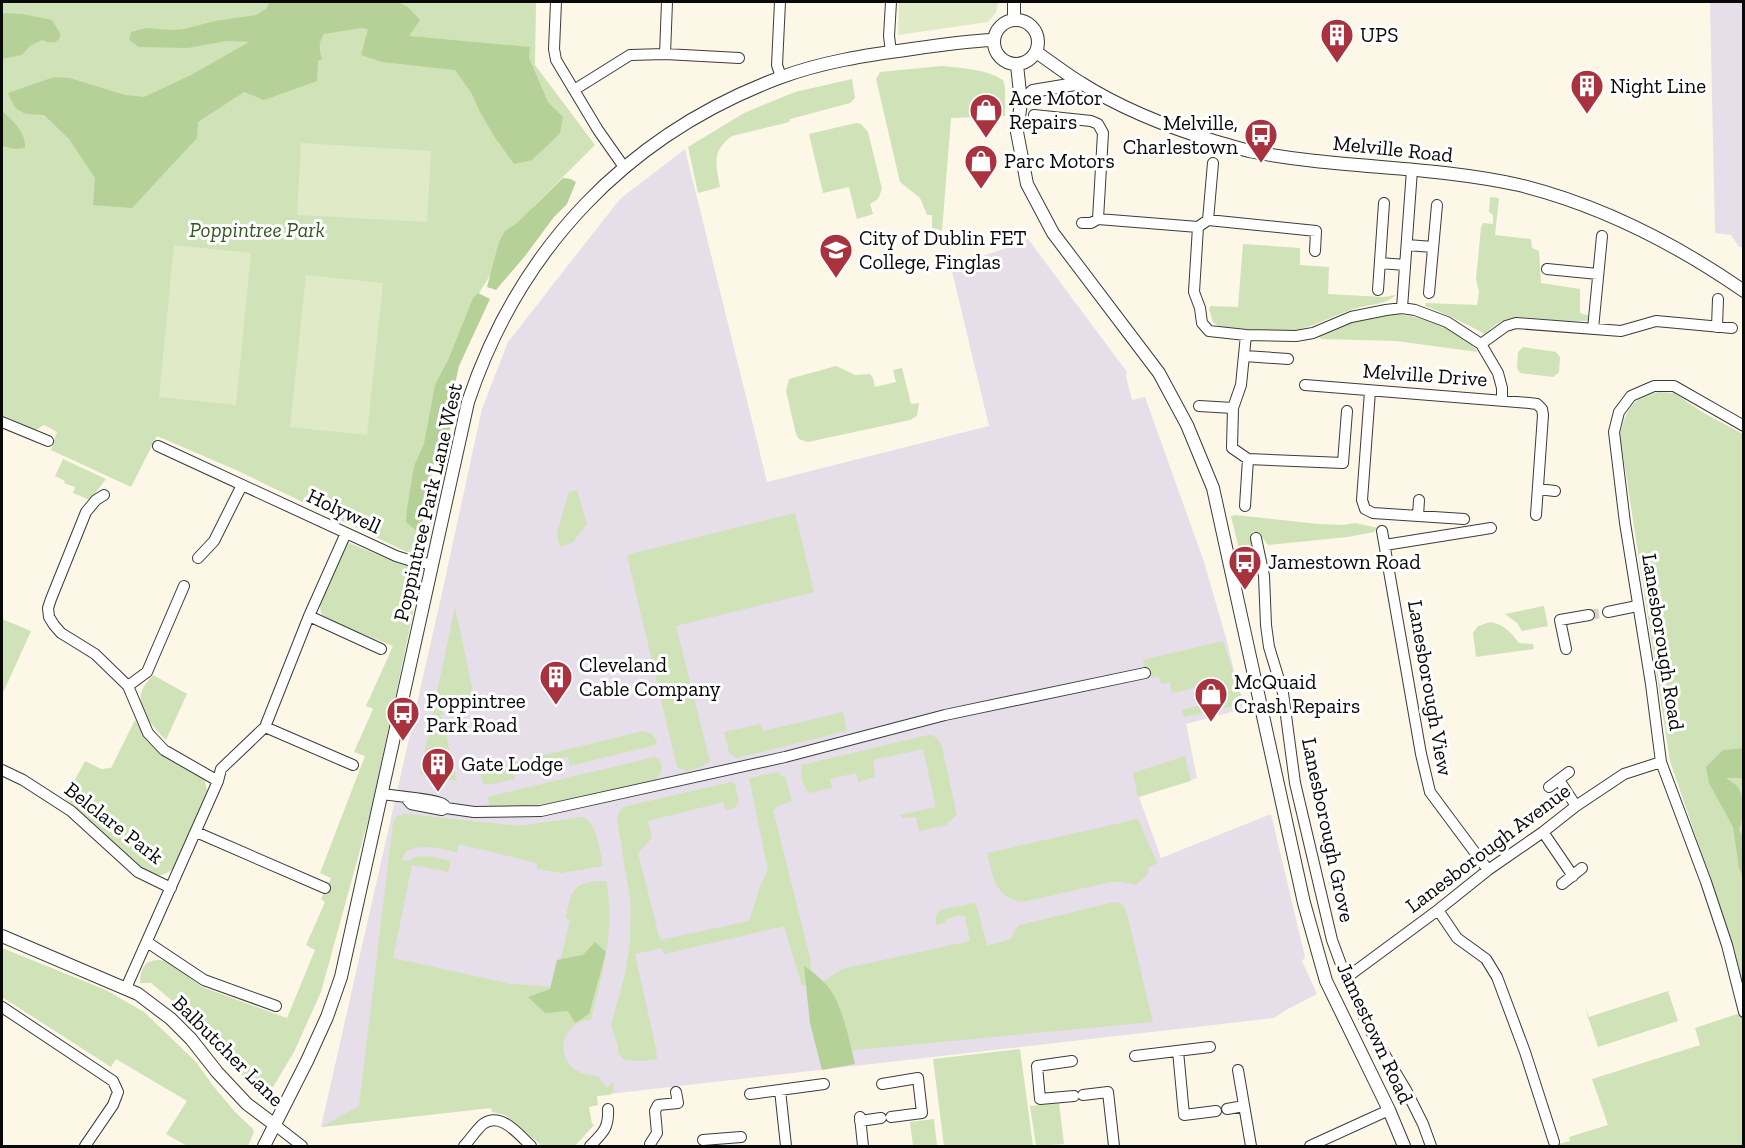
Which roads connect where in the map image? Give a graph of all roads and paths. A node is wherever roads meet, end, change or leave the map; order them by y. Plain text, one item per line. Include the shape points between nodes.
1 (556, 2) edge
2 (667, 2) edge
3 (780, 2) edge
4 (891, 2) edge
5 (1014, 2) edge
6 (1014, 20) junction
7 (993, 40) junction
8 (891, 52) junction
9 (1036, 52) junction
10 (665, 54) junction
11 (739, 58) dead end
12 (1017, 65) junction
13 (781, 78) junction
14 (1081, 83) junction
15 (574, 90) junction
16 (1021, 102) junction
17 (1034, 115) dead end
18 (1213, 163) dead end
19 (624, 167) junction
20 (1412, 170) junction
21 (1384, 203) dead end
22 (1437, 205) dead end
23 (1098, 219) junction
24 (1208, 220) junction
25 (1082, 223) dead end
26 (1198, 227) junction
27 (1602, 236) dead end
28 (1407, 245) junction
29 (1433, 247) junction
30 (1315, 251) dead end
31 (1380, 263) junction
32 (1405, 265) junction
33 (1547, 268) dead end
34 (1599, 274) junction
35 (1378, 290) dead end
36 (1743, 291) edge
37 (1428, 293) dead end
38 (1718, 299) dead end
39 (1402, 308) junction
40 (1717, 327) junction
41 (1732, 328) dead end
42 (1593, 329) junction
43 (1246, 335) junction
44 (1481, 344) junction
45 (1245, 356) junction
46 (1288, 358) dead end
47 (1305, 385) dead end
48 (1370, 391) junction
49 (1502, 400) junction
50 (1199, 406) dead end
51 (1233, 408) junction
52 (1347, 411) dead end
53 (2, 422) edge
54 (1743, 426) edge
55 (48, 441) dead end
56 (158, 446) dead end
57 (1248, 459) junction
58 (242, 485) junction
59 (1538, 489) junction
60 (1555, 491) dead end
61 (104, 495) dead end
62 (1419, 500) dead end
63 (1245, 506) dead end
64 (1536, 515) dead end
65 (1418, 516) junction
66 (1464, 519) dead end
67 (1491, 528) dead end
68 (1382, 531) dead end
69 (346, 533) junction
70 (1256, 538) dead end
71 (1385, 545) junction
72 (1259, 552) junction
73 (1242, 555) dead end
74 (198, 558) dead end
75 (432, 564) junction
76 (184, 586) dead end
77 (1637, 606) junction
78 (1608, 612) tunnel mouth
79 (1589, 615) tunnel mouth
80 (309, 616) junction
81 (381, 649) dead end
82 (1566, 649) dead end
83 (1145, 672) dead end
84 (128, 686) junction
85 (265, 727) junction
86 (1661, 762) junction
87 (353, 765) dead end
88 (2, 770) edge
89 (1569, 772) dead end
90 (1559, 780) junction
91 (218, 781) junction
92 (1549, 787) dead end
93 (382, 794) junction
94 (1576, 806) junction
95 (196, 831) junction
96 (1543, 832) junction
97 (1582, 868) dead end
98 (1488, 870) junction
99 (1573, 876) junction
100 (1562, 884) dead end
101 (171, 888) junction
102 (325, 888) dead end
103 (1438, 910) junction
104 (2, 936) edge
105 (147, 942) junction
106 (1346, 978) junction
107 (126, 988) junction
108 (276, 1006) dead end
109 (2, 1007) edge
110 (1743, 1012) edge
111 (1210, 1047) dead end
112 (1178, 1051) junction
113 (1135, 1056) dead end
114 (1072, 1061) dead end
115 (1238, 1070) dead end
116 (824, 1084) dead end
117 (882, 1084) dead end
118 (780, 1090) junction
119 (676, 1092) dead end
120 (750, 1094) dead end
121 (1244, 1107) junction
122 (608, 1109) dead end
123 (1389, 1110) junction
124 (275, 1125) junction
125 (741, 1137) dead end
126 (703, 1140) dead end
127 (721, 1142) edge
128 (1554, 1142) dead end
129 (525, 1144) edge
130 (85, 1146) edge
131 (264, 1146) edge
132 (302, 1146) edge
133 (464, 1146) edge
134 (590, 1146) edge
135 (650, 1146) edge
136 (786, 1146) edge
137 (863, 1146) edge
138 (1114, 1146) edge
139 (1251, 1146) edge
140 (1310, 1146) edge
141 (1404, 1146) edge
142 (1431, 1146) edge

1 - 15 street via 556,60
2 - 10 street
3 - 13 street via 777,64
4 - 8 street
5 - 6 street
6 - 7 street via 1000,26
6 - 9 street via 1027,22 1033,28 1038,38
7 - 8 street, Poppintree Park Lane West
7 - 12 street via 999,57
8 - 13 street, Poppintree Park Lane West via 818,66
9 - 12 street via 1029,61
9 - 14 street, Melville Road
10 - 11 street
10 - 15 street via 630,55
12 - 16 street, Jamestown Road
13 - 19 street, Poppintree Park Lane West via 693,119
14 - 16 street via 1034,91
14 - 20 street, Melville Road via 1132,111 1247,150
15 - 19 street
16 - 123 street, Jamestown Road via 1017,132 1027,184 1053,233 1159,373 1187,425 1213,488 1305,903 1326,981
17 - 23 street via 1098,124 1103,133
18 - 24 street
19 - 75 street, Poppintree Park Lane West via 596,192 543,254 496,330 468,402
20 - 28 street
20 - 36 street, Melville Road via 1518,185 1591,208 1667,243
21 - 31 street
22 - 29 street
23 - 25 street
23 - 26 street
24 - 26 street
24 - 30 street via 1316,231
26 - 43 street via 1194,292 1202,323 1209,331
27 - 34 street
28 - 29 street
28 - 32 street
29 - 37 street
31 - 32 street
31 - 35 street
32 - 39 street
33 - 34 street
34 - 42 street
38 - 40 street
39 - 43 street via 1352,317 1296,336
39 - 44 street via 1447,322
40 - 41 street
40 - 42 street via 1656,321 1621,331
42 - 44 street via 1516,323
43 - 45 street
44 - 49 street via 1498,373
45 - 46 street
45 - 51 street
47 - 48 street, Melville Drive
48 - 49 street, Melville Drive
48 - 65 street via 1362,501 1365,509
49 - 59 street, Melville Drive via 1537,404 1542,409
50 - 51 street
51 - 57 street via 1232,448
52 - 57 street via 1343,463
53 - 55 street
54 - 77 street, Lanesborough Road via 1674,386 1654,386 1631,396 1618,412 1614,432
56 - 58 street, Holywell
57 - 63 street
58 - 69 street, Holywell
58 - 74 street via 214,541
59 - 60 street
59 - 64 street
61 - 84 street via 86,512 48,608 49,617 61,633 95,654
62 - 65 street
65 - 66 street
67 - 71 street
68 - 71 street, Lanesborough View
69 - 75 street, Holywell via 396,556
69 - 80 street, Belclare Park
70 - 72 street, Lanesborough Grove
71 - 98 street, Lanesborough View via 1430,792
72 - 73 street
72 - 106 street, Lanesborough Grove via 1267,636 1283,693 1295,783 1332,940
75 - 93 street, Poppintree Park Lane West
76 - 84 street via 147,672
77 - 78 street
77 - 86 street, Lanesborough Road
79 - 82 street via 1560,620
80 - 81 street
80 - 85 street, Belclare Park
83 - 93 street via 541,811 442,810
84 - 91 street via 148,733 164,750
85 - 87 street
85 - 91 street, Belclare Park via 221,769
86 - 94 street, Lanesborough Avenue via 1624,774
86 - 110 street, Lanesborough Road via 1727,945
88 - 101 street, Belclare Park via 71,811 138,872
89 - 90 street
90 - 92 street
90 - 94 street
91 - 95 street, Belclare Park
93 - 124 street, Poppintree Park Lane West via 341,977 319,1035
94 - 96 street, Lanesborough Avenue
95 - 101 street, Belclare Park
95 - 102 street
96 - 98 street, Lanesborough Avenue
96 - 99 street
97 - 99 street
98 - 103 street, Lanesborough Avenue
99 - 100 street
101 - 105 street, Belclare Park
103 - 106 street, Lanesborough Avenue
103 - 128 street via 1457,938 1486,958 1497,977
104 - 107 street, Balbutcher Lane
105 - 107 street, Belclare Park
105 - 108 street via 204,980
106 - 142 street, Lanesborough Grove
107 - 124 street, Balbutcher Lane via 171,1019 247,1104
109 - 130 street via 113,1081 118,1092 114,1102
111 - 112 street
112 - 113 street
112 - 121 street via 1184,1115
114 - 138 street via 1037,1066 1040,1099 1108,1092
115 - 121 street
116 - 118 street
117 - 137 street via 918,1078 922,1113 860,1119
118 - 120 street
118 - 136 street
119 - 135 street via 678,1103 658,1106 655,1111 657,1133
121 - 139 street
122 - 134 street via 609,1123
123 - 140 street
123 - 141 street, Jamestown Road
124 - 131 street, Balbutcher Lane
124 - 132 street
125 - 127 street
126 - 127 street
129 - 133 street via 503,1121 494,1119

